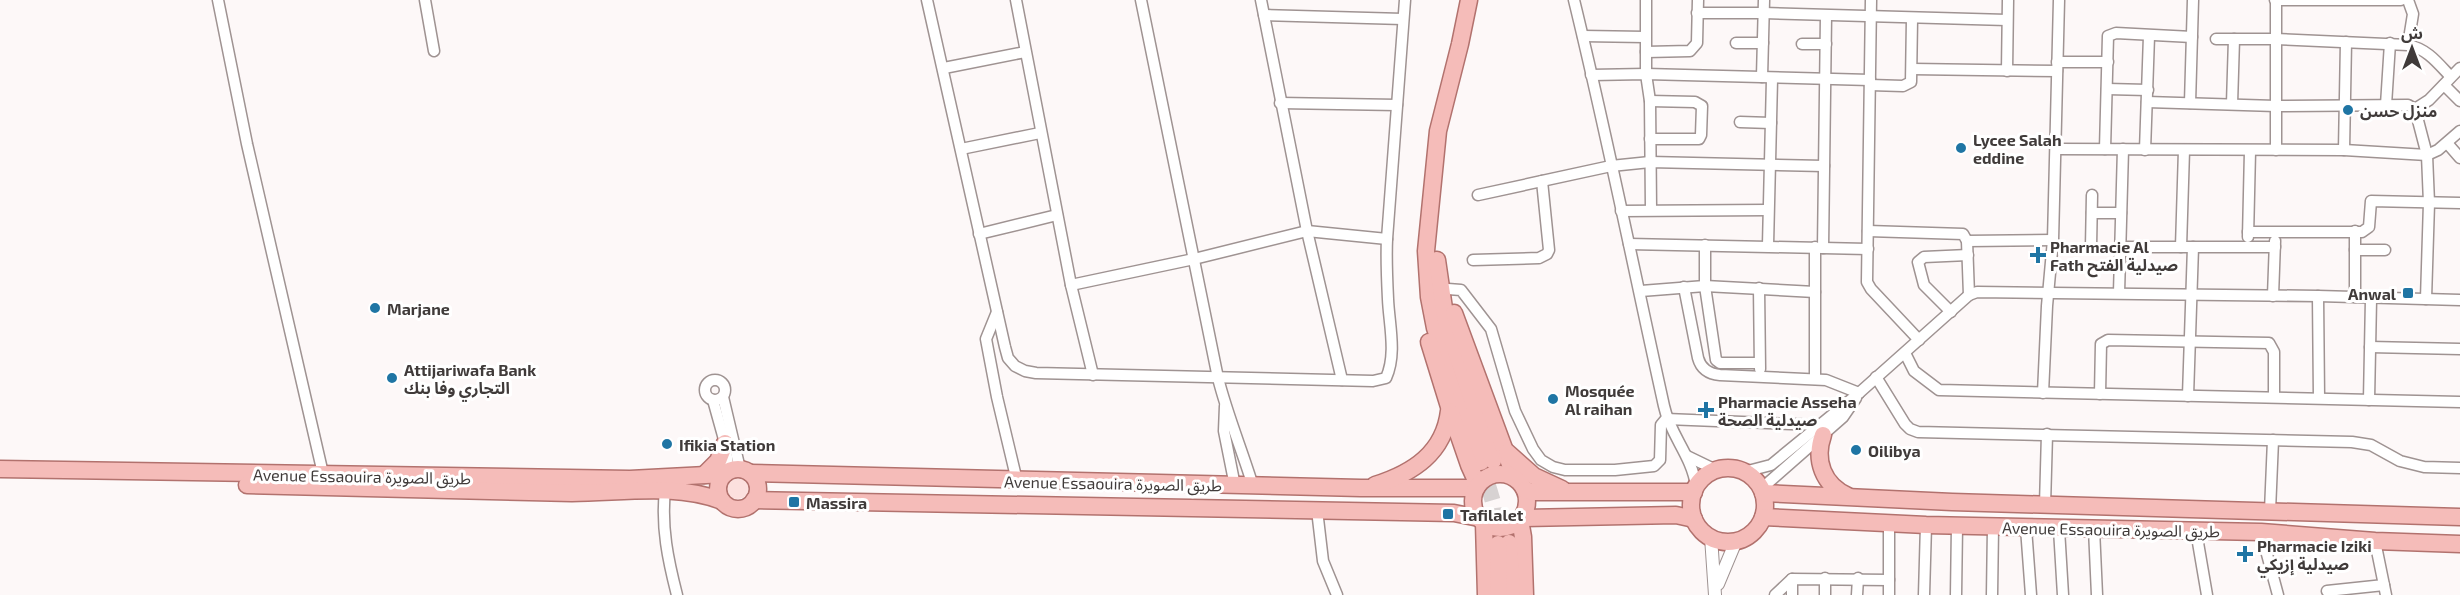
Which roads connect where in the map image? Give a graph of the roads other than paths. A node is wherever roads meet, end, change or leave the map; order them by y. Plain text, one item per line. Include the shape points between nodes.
1 (218, 0) edge
2 (425, 0) edge
3 (927, 0) edge
4 (1017, 0) edge
5 (1141, 0) edge
6 (1261, 0) edge
7 (1405, 0) edge
8 (1469, 0) edge
9 (1574, 0) edge
10 (1646, 0) edge
11 (1698, 0) edge
12 (1764, 0) edge
13 (1871, 0) edge
14 (2008, 0) edge
15 (2059, 0) edge
16 (2193, 0) edge
17 (2276, 0) edge
18 (2401, 0) edge
19 (2408, 0) edge
20 (1697, 13) junction
21 (1764, 13) junction
22 (1264, 15) junction
23 (1826, 16) junction
24 (1871, 16) junction
25 (1403, 19) junction
26 (1912, 19) junction
27 (2007, 20) junction
28 (1583, 36) junction
29 (2149, 36) junction
30 (1645, 37) junction
31 (2192, 37) junction
32 (2216, 39) dead end
33 (2234, 39) junction
34 (2275, 39) junction
35 (2346, 42) junction
36 (1736, 43) dead end
37 (1763, 43) junction
38 (2390, 43) junction
39 (1802, 44) dead end
40 (1826, 44) junction
41 (2408, 45) junction
42 (434, 51) dead end
43 (1025, 52) junction
44 (1646, 52) junction
45 (2108, 62) junction
46 (2057, 67) junction
47 (944, 68) junction
48 (2460, 68) edge
49 (1912, 69) junction
50 (2007, 71) junction
51 (1646, 74) junction
52 (1591, 75) junction
53 (1767, 78) junction
54 (1825, 80) junction
55 (2447, 80) junction
56 (1870, 83) junction
57 (2108, 89) junction
58 (2148, 90) junction
59 (1650, 100) junction
60 (2460, 101) edge
61 (2147, 102) junction
62 (1280, 103) junction
63 (2190, 103) junction
64 (2232, 104) junction
65 (1396, 105) junction
66 (2386, 105) junction
67 (2276, 106) junction
68 (2344, 106) junction
69 (2415, 109) junction
70 (1740, 122) dead end
71 (1770, 123) junction
72 (2460, 131) edge
73 (1040, 133) junction
74 (1650, 139) junction
75 (2447, 142) junction
76 (961, 149) junction
77 (2056, 149) junction
78 (2105, 149) junction
79 (2122, 149) junction
80 (2145, 150) junction
81 (2184, 150) junction
82 (2250, 150) junction
83 (2276, 150) junction
84 (2344, 150) junction
85 (2427, 155) junction
86 (2460, 158) edge
87 (1650, 162) junction
88 (1769, 165) junction
89 (1611, 166) junction
90 (1824, 166) junction
91 (1542, 181) junction
92 (1478, 195) dead end
93 (2092, 195) dead end
94 (2428, 203) junction
95 (2460, 203) edge
96 (1651, 209) junction
97 (1768, 210) junction
98 (1621, 211) junction
99 (2092, 213) junction
100 (2121, 213) junction
101 (1057, 215) junction
102 (1307, 231) junction
103 (1868, 231) junction
104 (2355, 231) junction
105 (2248, 232) junction
106 (2276, 232) junction
107 (979, 234) junction
108 (1387, 239) junction
109 (2053, 240) junction
110 (1967, 242) junction
111 (1629, 244) junction
112 (1705, 245) junction
113 (1768, 245) junction
114 (2091, 247) dead end
115 (2121, 247) junction
116 (2181, 247) junction
117 (2193, 247) junction
118 (2248, 247) junction
119 (2275, 247) junction
120 (1819, 248) junction
121 (1868, 249) junction
122 (2355, 250) junction
123 (2385, 250) dead end
124 (1968, 255) junction
125 (1194, 259) junction
126 (1473, 260) dead end
127 (1431, 264) junction
128 (1071, 285) junction
129 (1705, 286) junction
130 (1684, 287) junction
131 (1759, 288) junction
132 (1448, 289) junction
133 (1641, 291) junction
134 (1815, 292) junction
135 (2048, 292) junction
136 (2119, 293) junction
137 (2191, 294) junction
138 (1969, 295) junction
139 (2273, 296) junction
140 (2318, 296) junction
141 (2355, 297) junction
142 (2371, 298) junction
143 (2426, 299) junction
144 (2460, 300) edge
145 (997, 312) junction
146 (1951, 312) junction
147 (1919, 340) junction
148 (2190, 342) junction
149 (2370, 347) junction
150 (2460, 349) edge
151 (1905, 353) junction
152 (1760, 363) junction
153 (1093, 375) junction
154 (1760, 376) junction
155 (1876, 377) junction
156 (1218, 378) junction
157 (1815, 379) junction
158 (1342, 380) junction
159 (1859, 393) junction
160 (2043, 393) junction
161 (2100, 394) junction
162 (2188, 396) junction
163 (2274, 397) junction
164 (2319, 398) junction
165 (2369, 400) junction
166 (2460, 402) edge
167 (1225, 405) junction
168 (1450, 410) junction
169 (1667, 419) junction
170 (1821, 430) junction
171 (2047, 434) junction
172 (2273, 440) junction
173 (725, 443) junction
174 (1502, 445) junction
175 (1686, 455) junction
176 (1487, 461) tunnel mouth
177 (2460, 468) edge
178 (0, 469) edge
179 (1716, 470) junction
180 (736, 472) junction
181 (1744, 472) junction
182 (704, 475) junction
183 (0, 478) edge
184 (324, 481) junction
185 (1017, 481) junction
186 (1520, 484) junction
187 (1235, 486) junction
188 (1253, 486) junction
189 (1477, 486) junction
190 (1361, 489) junction
191 (1695, 489) junction
192 (665, 491) junction
193 (1574, 492) junction
194 (1763, 493) junction
195 (1852, 497) junction
196 (754, 500) junction
197 (722, 501) junction
198 (2045, 505) junction
199 (1317, 510) junction
200 (2270, 511) junction
201 (2460, 517) edge
202 (1762, 518) junction
203 (1521, 519) junction
204 (1694, 519) junction
205 (1481, 521) junction
206 (1889, 524) junction
207 (1926, 525) junction
208 (1958, 526) junction
209 (1993, 527) junction
210 (2026, 528) junction
211 (2060, 529) junction
212 (2094, 529) junction
213 (2196, 531) junction
214 (2261, 532) junction
215 (1711, 537) junction
216 (1736, 541) junction
217 (2374, 542) junction
218 (2460, 544) edge
219 (1825, 578) junction
220 (1858, 578) junction
221 (1792, 579) junction
222 (1889, 580) junction
223 (2385, 590) edge
224 (2327, 591) dead end
225 (1716, 592) edge
226 (677, 595) edge
227 (1337, 595) edge
228 (1486, 595) edge
229 (1499, 595) edge
230 (1512, 595) edge
231 (1525, 595) edge
232 (1775, 595) edge
233 (1792, 595) edge
234 (1825, 595) edge
235 (1857, 595) edge
236 (1889, 595) edge
237 (1924, 595) edge
238 (1956, 595) edge
239 (1992, 595) edge
240 (2031, 595) edge
241 (2063, 595) edge
242 (2097, 595) edge
243 (2207, 595) edge
244 (2278, 595) edge

1 - 184 street via 246,144
2 - 42 street
3 - 47 street
4 - 43 street
5 - 125 street
6 - 22 street
7 - 25 street
8 - 127 main road via 1438,131 1427,225
9 - 28 street
10 - 30 street
11 - 20 street
12 - 21 street
13 - 24 street
14 - 27 street
15 - 46 street
16 - 31 street
17 - 18 street
17 - 34 street
19 - 41 street via 2413,14
20 - 21 street
20 - 44 street via 1697,43 1693,50
21 - 23 street
21 - 37 street
22 - 25 street
22 - 62 street
23 - 24 street
23 - 40 street
24 - 26 street
24 - 56 street
25 - 65 street
26 - 27 street
26 - 49 street
27 - 50 street
28 - 30 street
28 - 52 street
29 - 31 street
29 - 45 street via 2110,34
29 - 58 street
30 - 44 street
31 - 63 street
32 - 33 street
33 - 34 street
33 - 64 street
34 - 35 street
34 - 67 street
35 - 38 street
35 - 68 street
36 - 37 street
37 - 53 street
38 - 41 street
38 - 66 street
39 - 40 street
40 - 54 street
41 - 55 street via 2432,56
43 - 47 street
43 - 73 street
44 - 51 street
45 - 46 street
45 - 57 street
46 - 50 street
46 - 77 street
47 - 76 street
48 - 55 street
49 - 50 street
49 - 56 street via 1907,85
51 - 52 street
51 - 53 street
51 - 59 street
52 - 89 street
53 - 54 street
53 - 71 street
54 - 56 street
54 - 90 street
55 - 60 street
55 - 69 street
56 - 103 street
57 - 58 street
57 - 78 street
58 - 61 street
59 - 74 street
59 - 74 street via 1695,102 1702,106 1700,138
61 - 63 street
61 - 80 street
62 - 65 street
62 - 102 street
63 - 64 street
64 - 67 street
65 - 108 street
66 - 68 street
66 - 69 street via 2408,105
67 - 68 street
67 - 83 street
68 - 84 street
69 - 85 street
70 - 71 street
71 - 88 street
72 - 75 street
73 - 76 street
73 - 101 street
74 - 87 street
75 - 85 street
75 - 86 street
76 - 107 street
77 - 78 street
77 - 109 street
78 - 79 street
79 - 80 street
79 - 100 street
80 - 81 street
81 - 82 street
81 - 116 street
82 - 83 street
82 - 105 street
83 - 84 street
84 - 85 street
85 - 94 street
87 - 88 street
87 - 89 street
87 - 96 street
88 - 90 street
88 - 97 street
89 - 91 street
89 - 98 street
90 - 120 street
91 - 92 street
91 - 126 street via 1547,254 1539,258
93 - 99 street
94 - 95 street
94 - 104 street via 2371,201 2369,227 2366,231
94 - 143 street
96 - 97 street
96 - 98 street
97 - 113 street
98 - 111 street
99 - 100 street
99 - 114 street
100 - 115 street
101 - 107 street
101 - 128 street
102 - 108 street
102 - 125 street
102 - 158 street
103 - 110 street via 1960,233
103 - 121 street
104 - 106 street
104 - 122 street
105 - 106 street
105 - 118 street
106 - 119 street
107 - 145 street
108 - 158 street via 1390,370 1379,381
109 - 110 street
109 - 135 street
110 - 124 street
111 - 112 street
111 - 133 street
112 - 113 street
112 - 129 street
113 - 120 street
115 - 116 street
115 - 136 street
116 - 117 street
117 - 118 street
117 - 137 street
118 - 119 street
119 - 139 street
120 - 121 street
120 - 134 street
121 - 147 street via 1869,286
122 - 123 street
122 - 141 street
124 - 138 street
124 - 146 street via 1924,257 1918,262 1924,285
125 - 128 street
125 - 156 street
127 - 132 main road
127 - 168 main road via 1420,289 1433,359
127 - 176 main road via 1429,297 1435,328
128 - 153 street
129 - 130 street
129 - 131 street
129 - 152 street via 1716,360
130 - 133 street
130 - 154 street via 1702,367 1714,374
131 - 134 street
131 - 152 street
132 - 169 street via 1461,290 1491,329 1515,411 1533,449 1547,464 1582,470 1654,466 1660,457 1661,423
132 - 174 main road
133 - 169 street
134 - 157 street
135 - 136 street
135 - 138 street
135 - 160 street
136 - 137 street
137 - 139 street
137 - 148 street
138 - 146 street
139 - 140 street
140 - 141 street
140 - 164 street
141 - 142 street
142 - 143 street
142 - 149 street
143 - 144 street
145 - 153 street via 1008,358 1015,366 1036,373
145 - 185 street via 987,339
146 - 147 street
147 - 151 street
148 - 161 street via 2103,342
148 - 162 street
148 - 163 street via 2272,345
149 - 150 street
149 - 165 street
151 - 155 street
151 - 160 street via 1914,371 1936,389
152 - 154 street
153 - 156 street
154 - 157 street
155 - 159 street
155 - 171 street via 1905,424 1914,431
156 - 158 street
156 - 167 street
157 - 159 street
159 - 170 street via 1848,411
160 - 161 street
161 - 162 street
162 - 163 street
163 - 164 street
164 - 165 street
165 - 166 street
167 - 187 street via 1224,431
167 - 188 street
168 - 189 main road
168 - 190 main road via 1439,443 1422,462 1394,478
169 - 170 street
169 - 175 street
170 - 181 street via 1771,465
170 - 194 street via 1769,482
170 - 195 main road via 1819,458 1823,473 1838,490
171 - 172 street
171 - 198 street
172 - 177 street via 2352,442 2371,445 2424,467
172 - 200 street
173 - 180 street
173 - 180 street via 718,398
173 - 182 main road via 718,460
174 - 186 main road
174 - 193 main road via 1534,476
175 - 179 street
175 - 191 street
178 - 184 main road, Avenue Essaouira طريق الصويرة
179 - 181 main road
179 - 191 main road
180 - 182 main road, Avenue Essaouira طريق الصويرة
180 - 185 main road, Avenue Essaouira طريق الصويرة
180 - 196 main road via 754,478 758,489
180 - 197 main road via 718,490
181 - 194 main road
182 - 184 main road, Avenue Essaouira طريق الصويرة
183 - 184 main road, Avenue Essaouira طريق الصويرة
184 - 192 main road, Avenue Essaouira طريق الصويرة via 575,493
185 - 187 main road, Avenue Essaouira طريق الصويرة
186 - 189 main road via 1504,474 1492,475
186 - 193 main road
186 - 203 main road via 1527,504
187 - 188 main road, Avenue Essaouira طريق الصويرة
188 - 190 main road, Avenue Essaouira طريق الصويرة
189 - 190 main road, Avenue Essaouira طريق الصويرة
189 - 205 main road via 1473,503
191 - 193 main road
191 - 204 main road via 1691,504
192 - 197 main road, Avenue Essaouira طريق الصويرة via 695,493
192 - 226 street via 665,542
194 - 195 main road, Avenue Essaouira طريق الصويرة
194 - 202 main road
195 - 198 main road, Avenue Essaouira طريق الصويرة
196 - 197 main road via 741,508
196 - 199 main road, Avenue Essaouira طريق الصويرة
198 - 200 main road, Avenue Essaouira طريق الصويرة
199 - 205 main road, Avenue Essaouira طريق الصويرة via 1455,513
199 - 227 street via 1323,561
200 - 201 main road, Avenue Essaouira طريق الصويرة
202 - 206 main road, Avenue Essaouira طريق الصويرة
202 - 216 main road via 1752,532
203 - 204 main road via 1676,515
203 - 205 main road via 1500,529
203 - 231 main road
204 - 215 main road
205 - 228 main road
206 - 207 main road, Avenue Essaouira طريق الصويرة
206 - 222 street
207 - 208 main road, Avenue Essaouira طريق الصويرة
207 - 237 street
208 - 209 main road, Avenue Essaouira طريق الصويرة
208 - 238 street
209 - 210 main road, Avenue Essaouira طريق الصويرة
209 - 239 street
210 - 211 main road, Avenue Essaouira طريق الصويرة
210 - 240 street
211 - 212 main road, Avenue Essaouira طريق الصويرة
211 - 241 street
212 - 213 main road, Avenue Essaouira طريق الصويرة
212 - 242 street
213 - 214 main road, Avenue Essaouira طريق الصويرة
213 - 243 street
214 - 217 main road, Avenue Essaouira طريق الصويرة
214 - 244 street
215 - 216 main road
215 - 225 street
216 - 225 street
217 - 218 main road, Avenue Essaouira طريق الصويرة
217 - 223 street
219 - 220 street
219 - 221 street
219 - 234 street
220 - 222 street
220 - 235 street
221 - 232 street
221 - 233 street
222 - 236 street
223 - 224 street
229 - 230 main road via 1503,544

